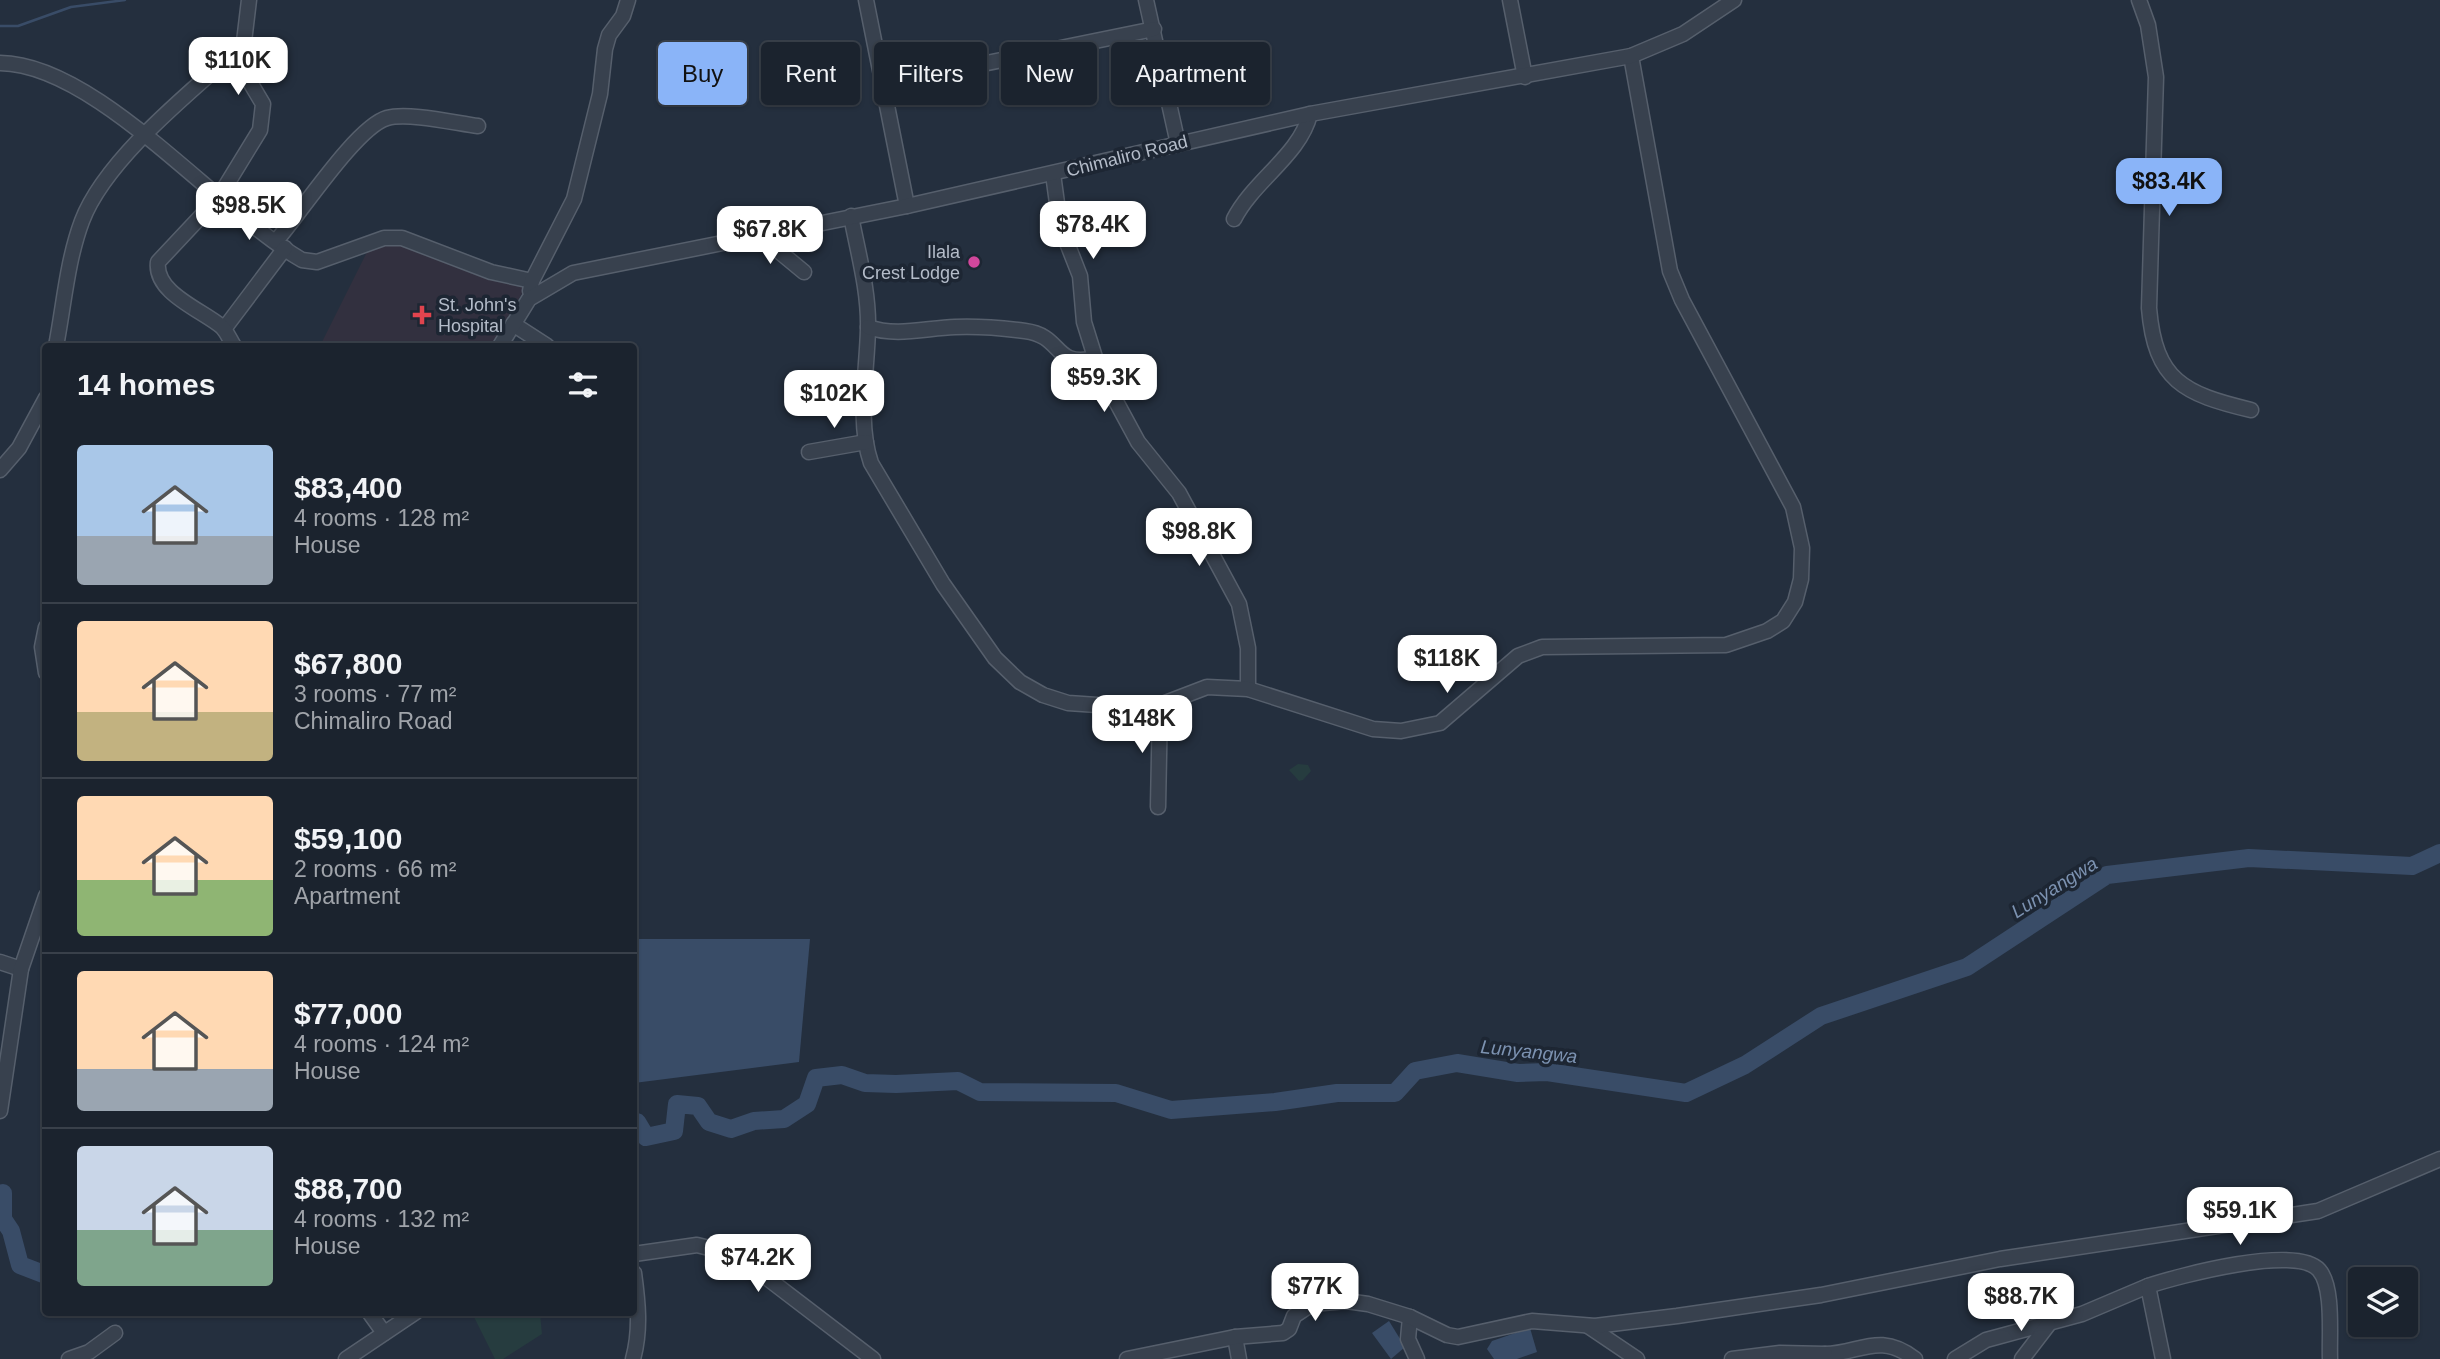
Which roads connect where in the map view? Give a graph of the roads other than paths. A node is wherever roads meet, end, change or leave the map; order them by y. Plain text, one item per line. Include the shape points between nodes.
1 (249, 0) edge
2 (628, 0) edge
3 (866, 0) edge
4 (1146, 0) edge
5 (1510, 0) edge
6 (1734, 0) edge
7 (2139, 0) edge
8 (1154, 29) junction
9 (875, 42) edge
10 (243, 45) junction
11 (1631, 56) junction
12 (987, 62) edge
13 (0, 63) edge
14 (1525, 77) junction
15 (888, 105) edge
16 (1310, 114) junction
17 (478, 125) dead end
18 (145, 136) junction
19 (1178, 144) junction
20 (1054, 174) junction
21 (219, 197) junction
22 (907, 206) junction
23 (850, 216) junction
24 (1234, 219) dead end
25 (774, 233) junction
26 (281, 245) junction
27 (804, 272) dead end
28 (532, 281) junction
29 (529, 299) junction
30 (513, 324) junction
31 (868, 327) junction
32 (224, 329) junction
33 (57, 343) edge
34 (232, 343) edge
35 (502, 343) edge
36 (542, 343) edge
37 (1095, 358) junction
38 (2251, 410) dead end
39 (42, 414) edge
40 (866, 442) junction
41 (809, 452) dead end
42 (0, 470) edge
43 (1248, 689) junction
44 (1160, 705) junction
45 (1158, 807) dead end
46 (42, 908) edge
47 (0, 962) edge
48 (21, 969) junction
49 (0, 1111) edge
50 (2440, 1159) edge
51 (637, 1254) edge
52 (2148, 1286) junction
53 (637, 1299) edge
54 (372, 1316) edge
55 (410, 1316) edge
56 (1410, 1317) junction
57 (2048, 1325) junction
58 (1588, 1326) junction
59 (115, 1333) dead end
60 (384, 1333) junction
61 (1235, 1337) junction
62 (1825, 1357) edge
63 (69, 1359) edge
64 (346, 1359) edge
65 (633, 1359) edge
66 (873, 1359) edge
67 (1127, 1359) edge
68 (1239, 1359) edge
69 (1417, 1359) edge
70 (1637, 1359) edge
71 (1732, 1359) edge
72 (1915, 1359) edge
73 (1955, 1359) edge
74 (2022, 1359) edge
75 (2163, 1359) edge
76 (2330, 1359) edge

1 - 10 street
2 - 28 street via 607,42 600,94 574,199
3 - 9 street
4 - 8 street
5 - 14 street
6 - 11 street, Chimaliro Road via 1684,34
7 - 38 street via 2157,77 2152,338 2160,363 2180,383 2207,399
8 - 12 street
8 - 19 street
10 - 18 street
10 - 21 street via 241,67 260,97 263,121
11 - 14 street, Chimaliro Road
11 - 43 street via 1670,271 1793,508 1802,548 1795,602 1783,621 1767,631 1726,645 1542,647 1518,656 1440,723 1420,728 1373,729
13 - 18 street via 38,69 59,78
14 - 16 street, Chimaliro Road
15 - 22 street
16 - 19 street, Chimaliro Road
16 - 24 street via 1302,138 1254,187
17 - 26 street via 398,117 381,121 360,138
18 - 21 street
18 - 33 street via 103,185 82,222
19 - 20 street, Chimaliro Road
20 - 22 street, Chimaliro Road
20 - 37 street via 1060,225 1080,276 1084,322
21 - 26 street
21 - 32 street via 158,262 157,273 191,307
22 - 23 street, Chimaliro Road
23 - 25 street, Chimaliro Road
23 - 31 street
25 - 27 street via 781,253
25 - 29 street, Chimaliro Road via 573,273
26 - 28 street via 309,263 384,238 402,238 491,272
26 - 32 street
28 - 29 street
29 - 30 street, Chimaliro Road
30 - 35 street, Chimaliro Road
30 - 36 street
31 - 37 street via 897,332 980,326 1026,331 1045,335 1067,359
31 - 40 street
32 - 34 street
37 - 43 street via 1138,442 1179,493 1239,604 1247,636
39 - 42 street
40 - 41 street
40 - 44 street via 872,463 943,584 995,658 1020,682 1068,703
43 - 44 street via 1207,687
44 - 45 street
46 - 48 street
47 - 48 street
48 - 49 street
50 - 58 street via 2318,1211 2000,1259 1808,1297
51 - 66 street via 697,1245 737,1255
52 - 57 street
52 - 75 street
52 - 76 street via 2204,1269 2301,1261 2318,1269 2328,1286
53 - 65 street via 638,1340
54 - 60 street
55 - 60 street
56 - 58 street via 1458,1337 1532,1321
56 - 61 street via 1368,1304 1326,1302 1298,1312 1286,1332
56 - 69 street via 1408,1339
57 - 73 street via 1986,1340
57 - 74 street
58 - 70 street
59 - 63 street via 89,1352
60 - 64 street
61 - 67 street
61 - 68 street
62 - 71 street via 1780,1353
62 - 72 street via 1870,1344 1901,1350

